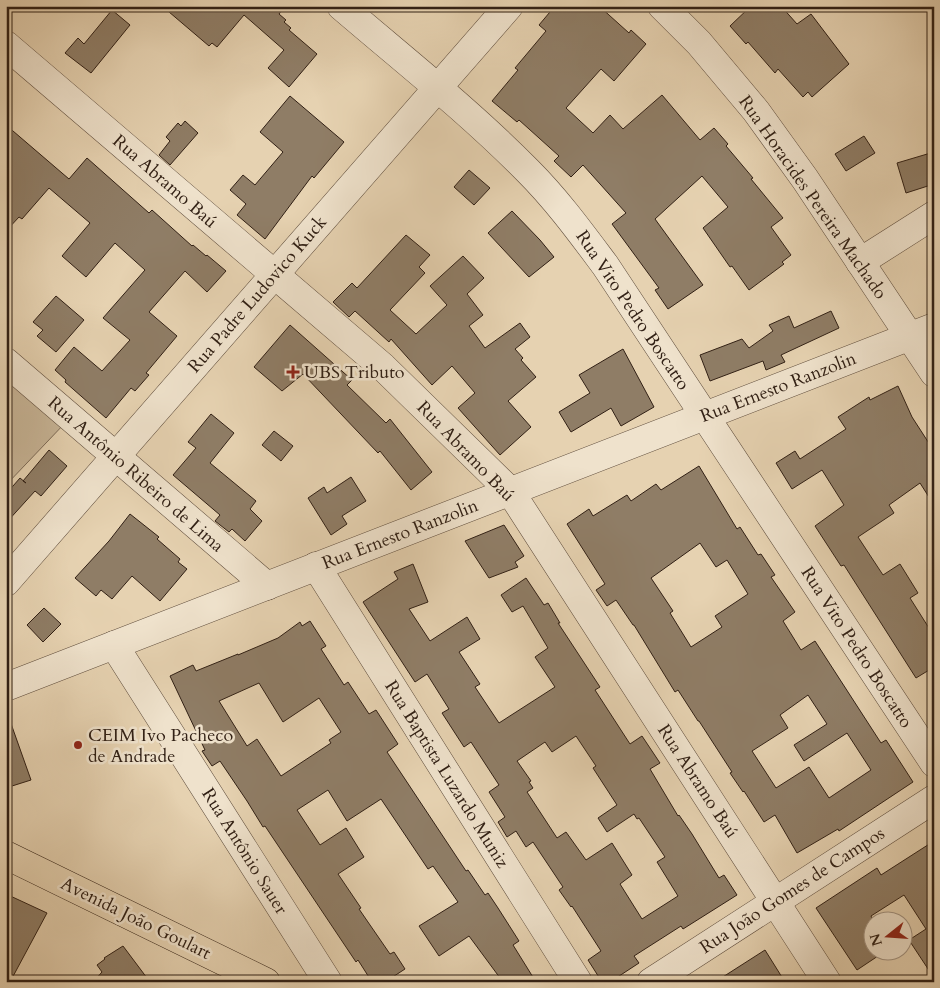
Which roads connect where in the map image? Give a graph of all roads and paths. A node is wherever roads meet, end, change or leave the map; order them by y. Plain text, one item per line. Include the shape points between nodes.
1 (340, 6) edge
2 (509, 6) edge
3 (662, 6) edge
4 (6, 45) edge
5 (437, 89) junction
6 (934, 215) edge
7 (860, 262) junction
8 (274, 274) junction
9 (922, 331) edge
10 (6, 362) edge
11 (934, 373) edge
12 (705, 415) junction
13 (116, 456) junction
14 (510, 491) junction
15 (316, 566) junction
16 (6, 582) edge
17 (267, 586) junction
18 (114, 645) junction
19 (6, 687) edge
20 (934, 763) edge
21 (934, 799) edge
22 (6, 855) edge
23 (775, 901) junction
24 (266, 982) edge
25 (328, 982) edge
26 (578, 982) edge
27 (651, 982) edge
28 (827, 982) edge

1 - 5 street, Rua Vito Pedro Boscatto
2 - 5 street, Rua Padre Ludovico Kuck
3 - 7 street, Rua Horacides Pereira Machado via 699,43 756,111
4 - 8 street, Rua Abramo Baú
5 - 8 street, Rua Padre Ludovico Kuck
5 - 12 street, Rua Vito Pedro Boscatto via 530,172 566,212
6 - 7 street
7 - 9 street, Rua Horacides Pereira Machado
8 - 13 street, Rua Padre Ludovico Kuck
8 - 14 street, Rua Abramo Baú via 383,367
9 - 11 street, Rua Horacides Pereira Machado
9 - 12 street, Rua Ernesto Ranzolin
10 - 13 street, Rua Antônio Ribeiro de Lima
12 - 14 street, Rua Ernesto Ranzolin
12 - 20 street, Rua Vito Pedro Boscatto
13 - 16 street, Rua Padre Ludovico Kuck
13 - 17 street, Rua Antônio Ribeiro de Lima
14 - 15 street, Rua Ernesto Ranzolin
14 - 23 street, Rua Abramo Baú
15 - 17 street, Rua Ernesto Ranzolin
15 - 26 street, Rua Baptista Luzardo Muniz
17 - 18 street, Rua Ernesto Ranzolin
18 - 19 street, Rua Ernesto Ranzolin
18 - 25 street, Rua Antônio Sauer
21 - 23 street, Rua João Gomes de Campos
22 - 24 main road, Avenida João Goulart
23 - 27 street, Rua João Gomes de Campos
23 - 28 street, Rua Abramo Baú

